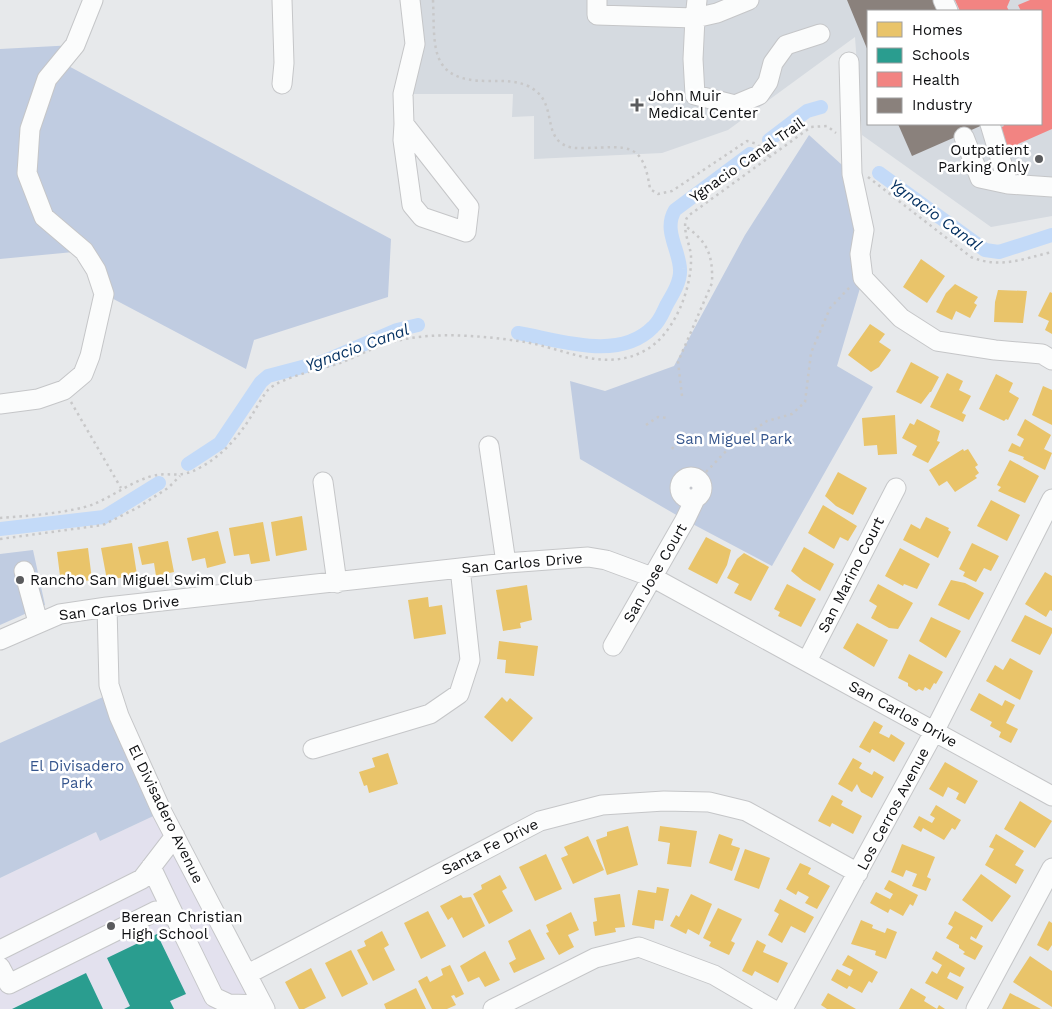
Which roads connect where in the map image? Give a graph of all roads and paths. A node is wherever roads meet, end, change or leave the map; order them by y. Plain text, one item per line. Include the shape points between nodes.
1 (93, 0) edge
2 (282, 0) edge
3 (410, 0) edge
4 (433, 0) edge
5 (597, 0) edge
6 (749, 0) edge
7 (696, 5) edge
8 (820, 34) dead end
9 (850, 62) dead end
10 (282, 84) dead end
11 (404, 124) junction
12 (990, 125) edge
13 (964, 137) dead end
14 (769, 156) junction
15 (853, 159) junction
16 (1008, 184) junction
17 (1052, 187) edge
18 (686, 226) junction
19 (1052, 252) edge
20 (863, 278) junction
21 (1052, 360) edge
22 (64, 390) junction
23 (682, 396) dead end
24 (0, 404) edge
25 (667, 418) dead end
26 (646, 424) dead end
27 (714, 437) dead end
28 (678, 439) dead end
29 (489, 446) dead end
30 (731, 446) junction
31 (672, 449) dead end
32 (706, 472) dead end
33 (180, 476) junction
34 (322, 482) dead end
35 (896, 488) dead end
36 (121, 489) junction
37 (695, 499) dead end
38 (1052, 499) edge
39 (0, 518) edge
40 (0, 540) edge
41 (506, 563) junction
42 (460, 568) junction
43 (24, 571) dead end
44 (652, 578) junction
45 (337, 583) junction
46 (107, 607) junction
47 (38, 622) junction
48 (0, 640) edge
49 (613, 646) dead end
50 (806, 661) junction
51 (934, 732) junction
52 (313, 749) dead end
53 (1052, 796) edge
54 (175, 836) junction
55 (151, 867) junction
56 (1052, 868) edge
57 (858, 873) junction
58 (175, 917) junction
59 (0, 950) edge
60 (0, 967) edge
61 (248, 974) junction
62 (4, 989) edge
63 (264, 1007) edge
64 (493, 1009) edge
65 (772, 1009) edge
66 (783, 1009) edge
67 (976, 1009) edge

1 - 22 street via 75,45 47,79 30,129 27,173 44,217 84,250 96,270 104,294 90,356 82,374
2 - 10 street
3 - 11 street via 415,44 403,94
4 - 14 path via 436,53 444,68 466,80 513,80 531,88 544,99 552,130 560,142 572,148 622,147 637,152 645,164 650,189 658,194 672,192 742,142 753,141
5 - 7 street via 598,15
6 - 7 street via 717,13
7 - 8 street via 695,95 735,105 758,95 768,82 773,63 786,45
9 - 15 street
11 - 11 street via 469,207 466,232 422,217 412,205 403,140
12 - 16 street
13 - 16 street via 980,178
14 - 15 path, Ygnacio Canal Trail via 811,126 821,125 836,133
14 - 18 path, Ygnacio Canal Trail via 692,211 686,219
15 - 19 path, Ygnacio Canal Trail via 864,174 971,257 987,264 1002,264
15 - 20 street via 852,174 864,230 860,254
16 - 17 street
18 - 23 path via 702,237 708,250 712,283 678,362
18 - 33 path, Ygnacio Canal Trail via 691,258 683,305 662,337 646,350 616,361 586,358 526,342 486,338 426,335 394,341 269,389 227,449 201,467
20 - 21 street via 901,318 937,341 1042,354
20 - 30 path via 830,308 811,353 805,402 792,414 767,421
22 - 24 street via 38,399
22 - 36 path
25 - 26 path via 658,417
27 - 30 path
28 - 31 path
29 - 41 street
30 - 32 path
33 - 36 path, Ygnacio Canal Trail via 151,476
33 - 40 path via 137,508 103,525
34 - 45 street
35 - 50 street, San Marino Court
36 - 39 path, Ygnacio Canal Trail via 92,504
37 - 44 street, San Jose Court
38 - 51 street, Los Cerros Avenue
41 - 42 street, San Carlos Drive
41 - 44 street, San Carlos Drive via 588,557 606,560
42 - 45 street, San Carlos Drive
42 - 52 street via 470,660 459,694 430,714
43 - 47 street
44 - 49 street, San Jose Court
44 - 50 street, San Carlos Drive
45 - 46 street, San Carlos Drive
46 - 47 street, San Carlos Drive via 60,614
46 - 54 street, El Divisadero Avenue via 109,685 119,716
47 - 48 street, San Carlos Drive
50 - 51 street, San Carlos Drive
51 - 53 street, San Carlos Drive
51 - 57 street, Los Cerros Avenue
54 - 55 street
54 - 61 street, El Divisadero Avenue
55 - 58 street
55 - 59 street via 142,879
56 - 67 street
57 - 61 street, Santa Fe Drive via 746,811 709,802 602,805 540,820
57 - 66 street, Los Cerros Avenue
58 - 62 street via 156,911
58 - 63 street via 214,997 229,1004
60 - 62 street
61 - 63 street, El Divisadero Avenue
64 - 65 street via 595,958 640,947 714,975

